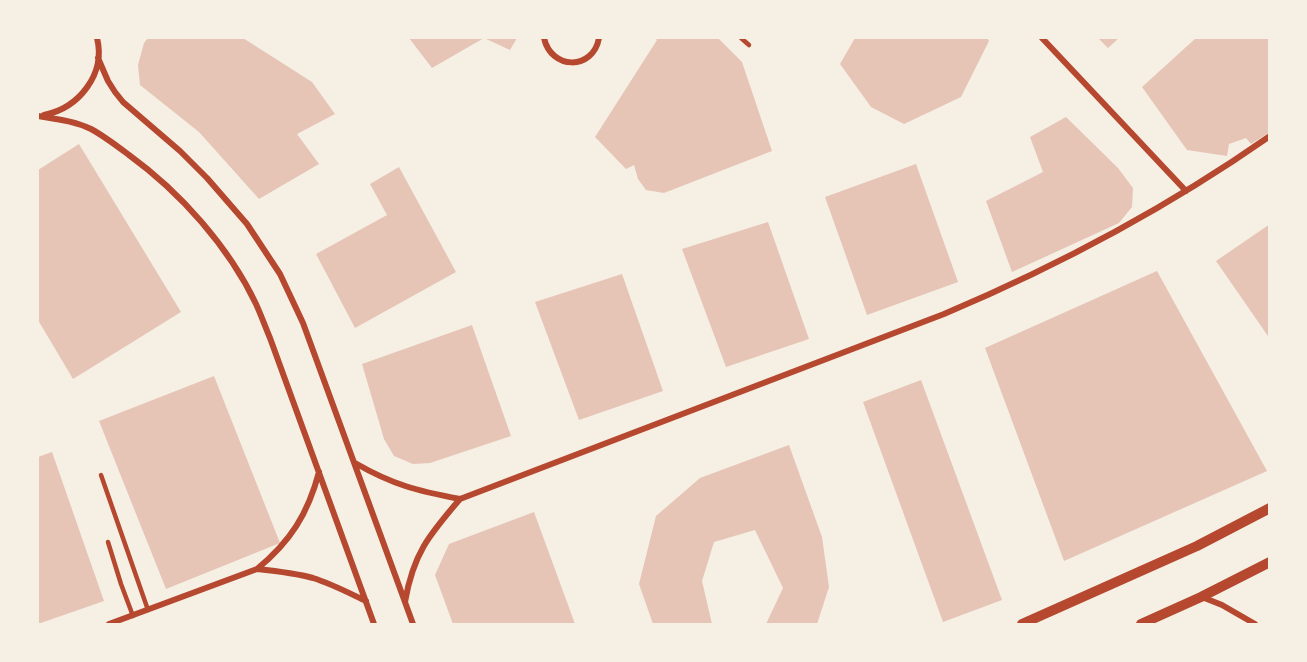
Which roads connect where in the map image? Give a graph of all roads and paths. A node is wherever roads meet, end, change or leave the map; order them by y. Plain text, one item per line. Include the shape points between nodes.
1 (97, 38) edge
2 (544, 38) edge
3 (599, 38) edge
4 (741, 38) edge
5 (1042, 38) edge
6 (749, 45) dead end
7 (98, 58) junction
8 (38, 116) edge
9 (1269, 136) edge
10 (1186, 191) junction
11 (355, 463) junction
12 (319, 471) junction
13 (101, 474) dead end
14 (460, 499) junction
15 (1269, 507) edge
16 (108, 542) dead end
17 (1269, 562) edge
18 (257, 569) junction
19 (1201, 597) junction
20 (366, 601) junction
21 (405, 602) junction
22 (148, 610) junction
23 (133, 616) junction
24 (109, 624) edge
25 (374, 624) edge
26 (413, 624) edge
27 (1022, 624) edge
28 (1141, 624) edge
29 (1255, 624) edge

1 - 7 street
2 - 3 street via 552,55 569,63 587,58
4 - 6 lane
5 - 10 street
7 - 8 street via 85,92 56,113
7 - 11 street via 119,97 207,178 266,250 303,323
8 - 12 street via 92,129 120,148 173,192 219,245 256,303
9 - 10 street
10 - 14 street via 1128,226 1006,288
11 - 14 street via 410,489
11 - 21 street
12 - 18 street via 297,526
12 - 20 street
13 - 22 lane
14 - 21 street via 437,525 415,561
15 - 27 street via 1197,546
16 - 23 lane
17 - 19 street
18 - 20 street via 313,578
18 - 22 street
19 - 28 street
19 - 29 street
20 - 25 street
21 - 26 street
22 - 23 street
23 - 24 street

